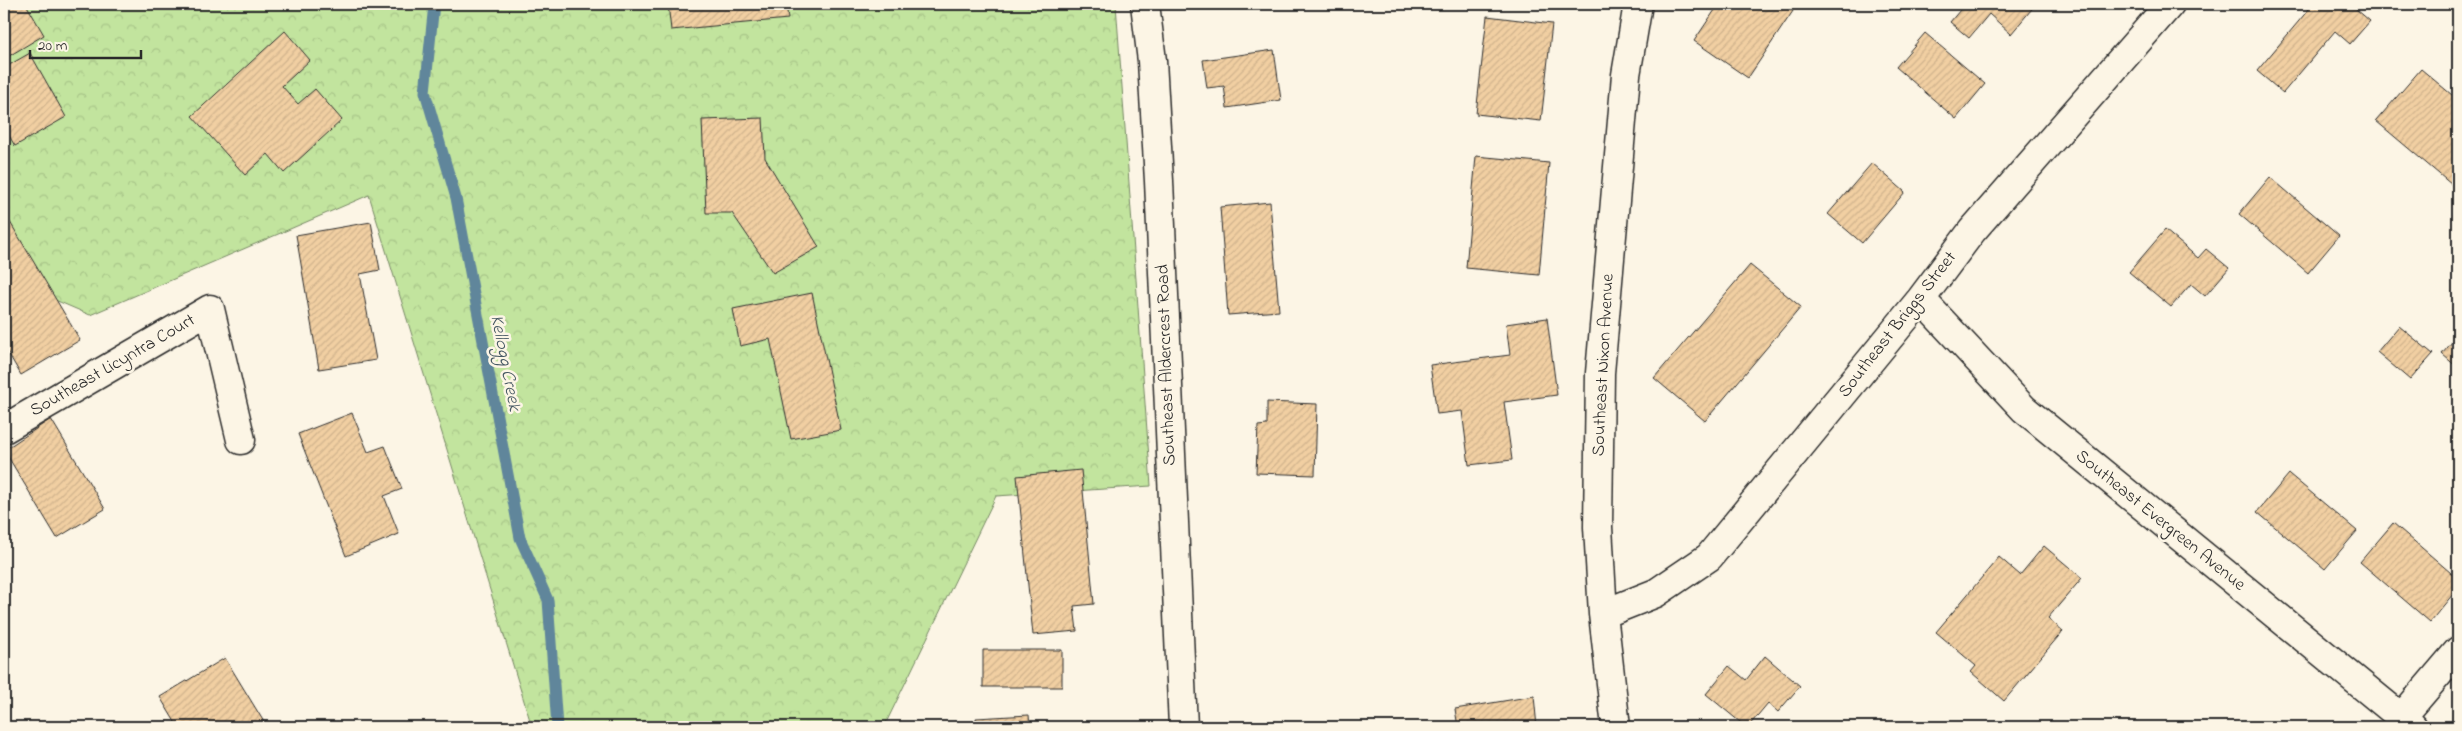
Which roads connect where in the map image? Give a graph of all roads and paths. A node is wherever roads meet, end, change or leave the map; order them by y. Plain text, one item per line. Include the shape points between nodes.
1 (1145, 4) edge
2 (1638, 4) edge
3 (2170, 4) edge
4 (1921, 300) junction
5 (4, 429) edge
6 (241, 440) dead end
7 (1603, 614) junction
8 (2458, 651) edge
9 (2407, 723) edge
10 (1183, 727) edge
11 (1616, 727) edge

1 - 10 street, Southeast Aldercrest Road via 1159,181
2 - 7 street, Southeast Nixon Avenue via 1626,75 1600,373 1598,527
3 - 4 street, Southeast Briggs Street via 1972,231
4 - 7 street, Southeast Briggs Street via 1709,557 1656,594
4 - 9 street, Southeast Evergreen Avenue via 2024,409
5 - 6 street, Southeast Licyntra Court via 210,309
7 - 11 street, Southeast Nixon Avenue
8 - 9 street

